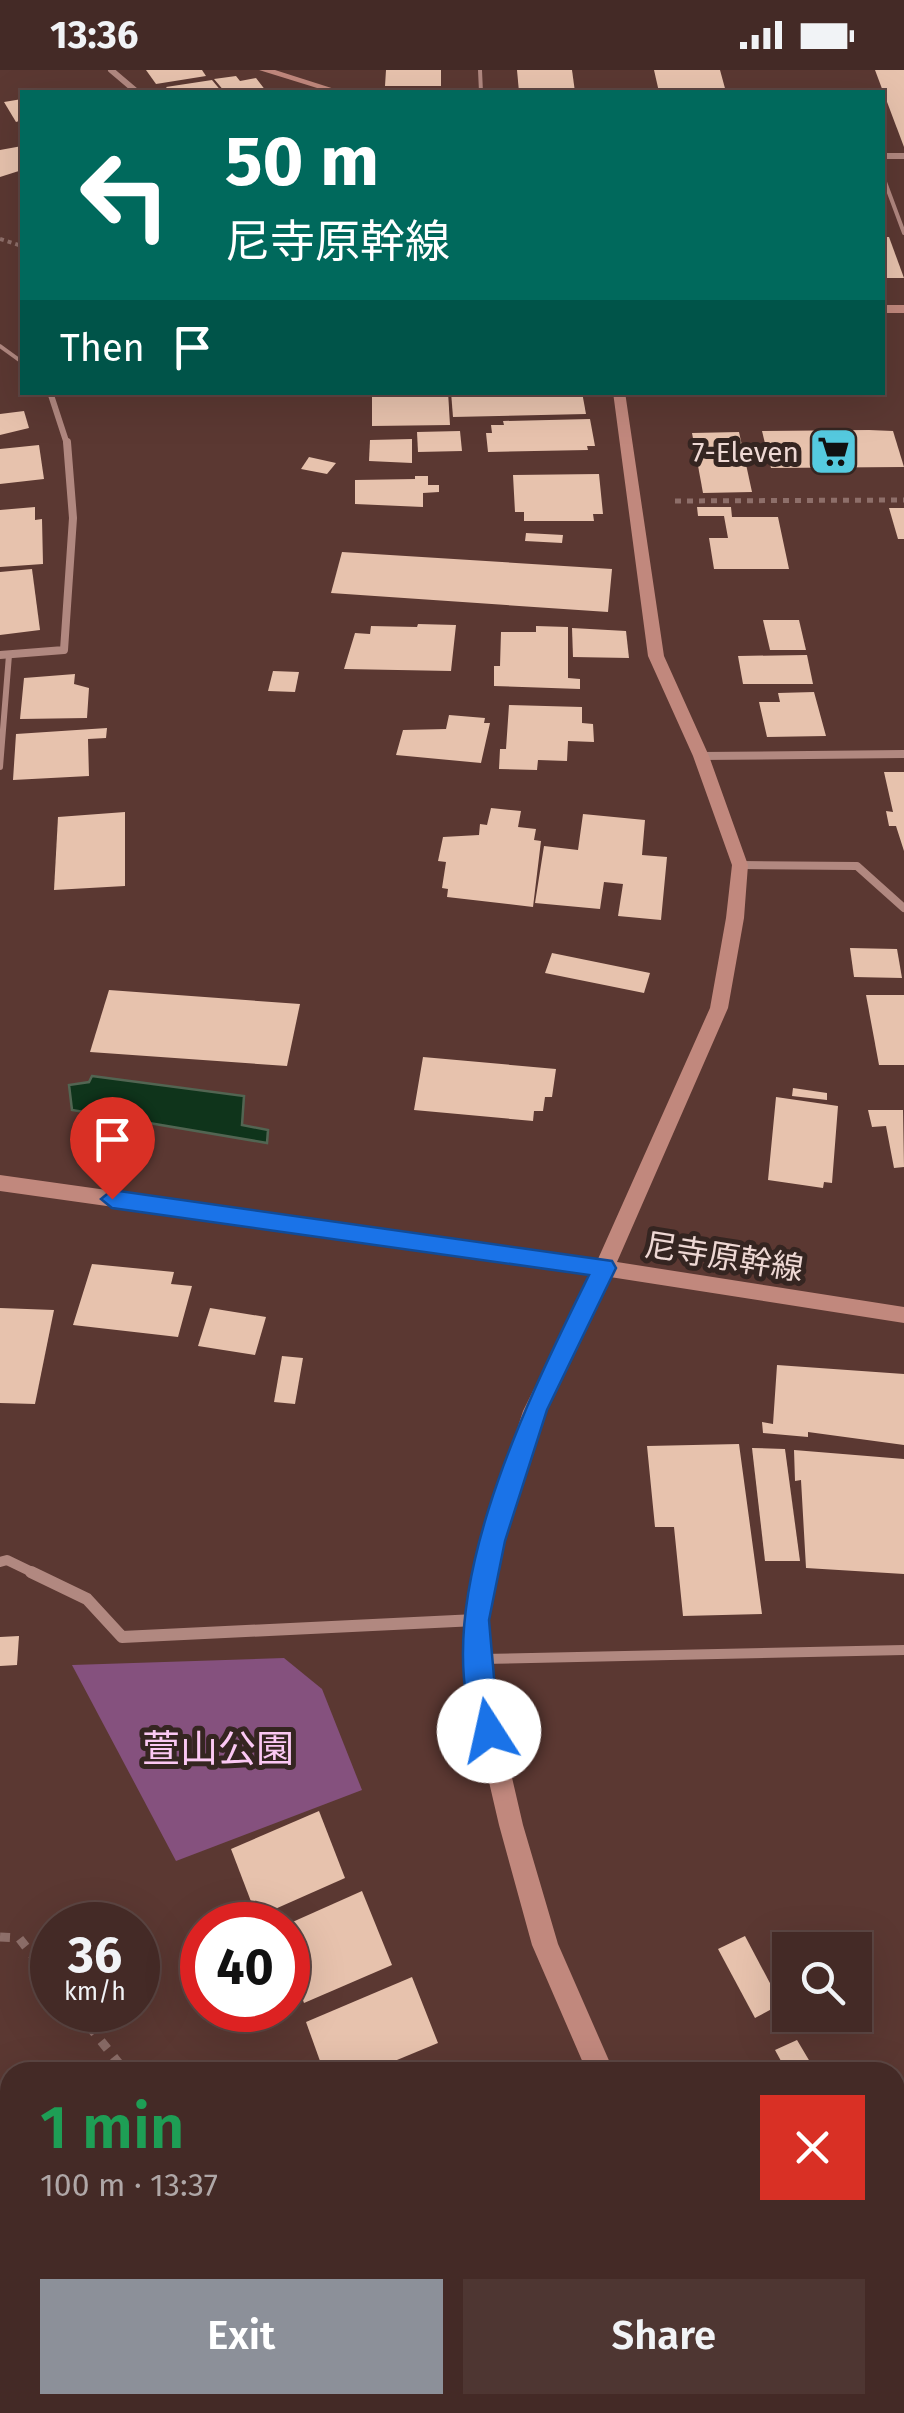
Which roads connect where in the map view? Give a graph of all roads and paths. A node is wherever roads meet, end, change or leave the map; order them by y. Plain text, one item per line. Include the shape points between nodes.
1 (111, 70) edge
2 (264, 70) edge
3 (135, 90) edge
4 (332, 90) edge
5 (885, 182) edge
6 (904, 233) edge
7 (0, 346) edge
8 (4, 354) edge
9 (51, 395) edge
10 (619, 395) edge
11 (904, 500) edge
12 (634, 502) junction
13 (4, 655) edge
14 (904, 754) edge
15 (701, 756) junction
16 (0, 766) edge
17 (740, 864) junction
18 (904, 908) edge
19 (0, 1183) edge
20 (604, 1268) junction
21 (904, 1315) edge
22 (0, 1562) edge
23 (476, 1620) junction
24 (904, 1650) edge
25 (478, 1659) junction
26 (0, 1936) edge
27 (30, 1951) edge
28 (94, 2032) edge
29 (118, 2062) edge
30 (596, 2062) edge

1 - 3 street
2 - 4 street
5 - 6 lane
7 - 8 lane
9 - 13 street via 68,436 72,500 64,650
10 - 12 street
11 - 12 path
12 - 15 street via 656,656
13 - 16 lane
14 - 15 street
15 - 17 street
17 - 18 street via 857,866
17 - 20 street via 719,1008
19 - 20 street, 尼寺原幹線
20 - 21 street, 尼寺原幹線
20 - 23 street via 534,1410 492,1541
22 - 23 street via 87,1600 122,1637
23 - 25 street
24 - 25 lane
25 - 30 street via 506,1807 545,1945
26 - 27 path via 20,1938
28 - 29 path

